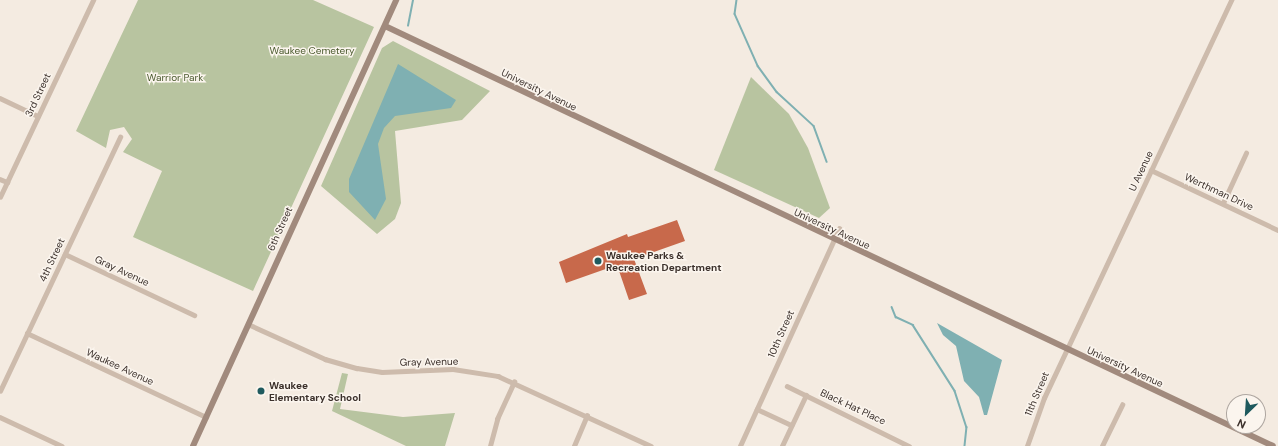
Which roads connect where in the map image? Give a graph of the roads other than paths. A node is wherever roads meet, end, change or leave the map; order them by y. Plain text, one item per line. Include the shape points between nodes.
1 (93, 0) edge
2 (396, 0) edge
3 (1232, 0) edge
4 (386, 23) junction
5 (0, 98) edge
6 (38, 116) junction
7 (120, 136) dead end
8 (1246, 153) dead end
9 (1152, 170) junction
10 (0, 179) edge
11 (7, 182) junction
12 (0, 197) edge
13 (1223, 203) junction
14 (839, 229) dead end
15 (1278, 230) edge
16 (834, 240) junction
17 (65, 254) junction
18 (194, 315) dead end
19 (248, 324) junction
20 (27, 333) junction
21 (1067, 350) junction
22 (514, 382) junction
23 (787, 386) dead end
24 (0, 390) edge
25 (806, 395) junction
26 (1122, 405) dead end
27 (757, 409) junction
28 (587, 416) junction
29 (0, 417) edge
30 (206, 417) junction
31 (792, 425) junction
32 (62, 446) edge
33 (193, 446) edge
34 (490, 446) edge
35 (574, 446) edge
36 (651, 446) edge
37 (740, 446) edge
38 (782, 446) edge
39 (909, 446) edge
40 (1027, 446) edge
41 (1102, 446) edge
42 (1273, 446) edge

1 - 6 street, 3rd Street
2 - 4 street, 6th Street
3 - 9 street, U Avenue
4 - 16 street, University Avenue
4 - 19 street, 6th Street
5 - 6 street
6 - 11 street, 3rd Street
7 - 17 street, 4th Street
8 - 13 street
9 - 13 street, Werthman Drive
9 - 21 street, U Avenue
10 - 11 street
11 - 12 street, 3rd Street
13 - 15 street, Werthman Drive
14 - 16 street, 10th Street
16 - 21 street, University Avenue
16 - 27 street, 10th Street
17 - 18 street, Gray Avenue
17 - 20 street, 4th Street
19 - 22 street, Gray Avenue via 325,360 357,368 382,372 453,369 482,372
19 - 30 street, 6th Street
20 - 24 street, 4th Street
20 - 30 street, Waukee Avenue
21 - 40 street, 11th Street
21 - 42 street, University Avenue
22 - 28 street, Gray Avenue
22 - 34 street via 497,419
23 - 25 street, Black Hat Place
25 - 31 street
25 - 39 street, Black Hat Place
26 - 41 street
27 - 31 street
27 - 37 street, 10th Street
28 - 35 street
28 - 36 street, Gray Avenue
29 - 32 street
30 - 33 street, 6th Street
31 - 38 street

